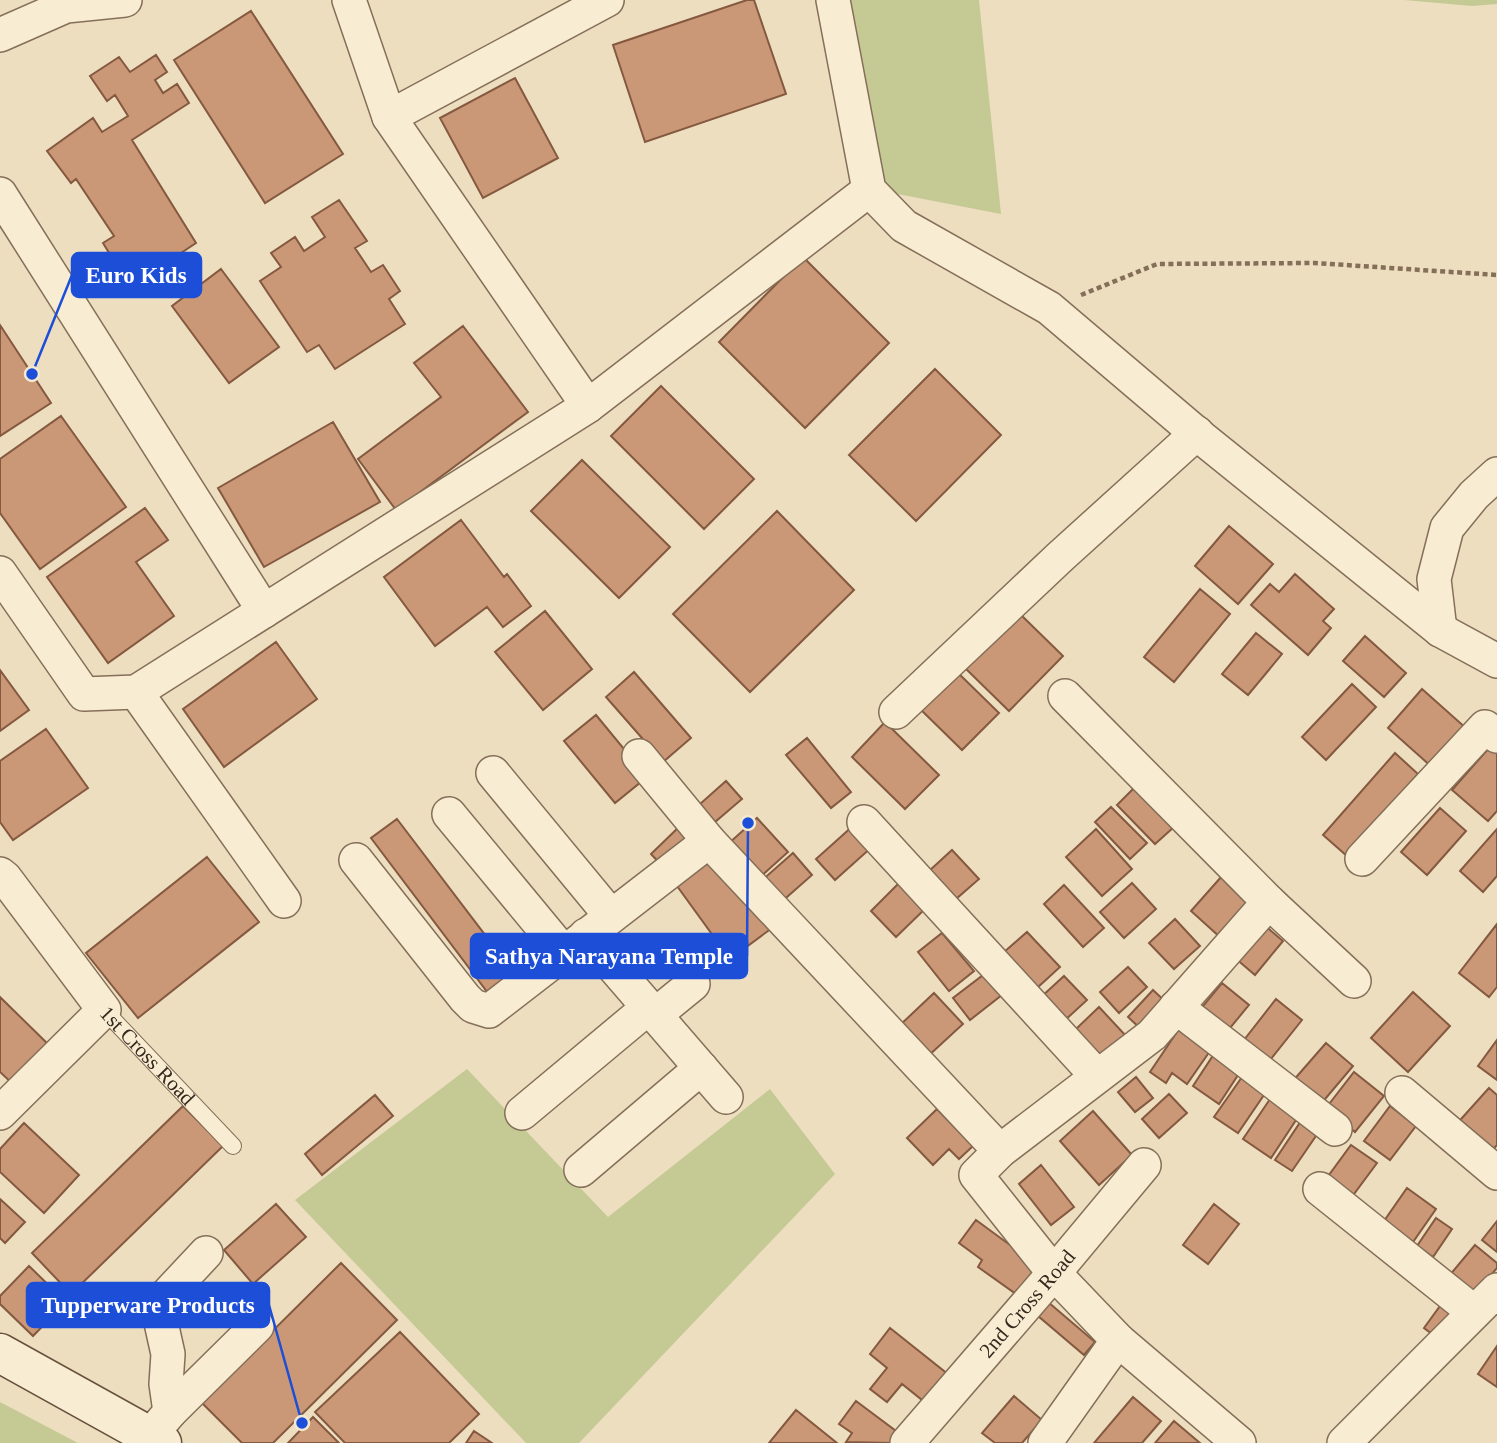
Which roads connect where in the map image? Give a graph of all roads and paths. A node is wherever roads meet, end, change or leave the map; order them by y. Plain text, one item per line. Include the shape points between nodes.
1 (125, 0) edge
2 (349, 0) edge
3 (607, 0) edge
4 (834, 0) edge
5 (0, 35) edge
6 (389, 117) junction
7 (869, 190) junction
8 (0, 194) edge
9 (1497, 275) edge
10 (1049, 308) junction
11 (587, 406) junction
12 (1197, 433) junction
13 (1497, 474) edge
14 (0, 573) edge
15 (264, 611) junction
16 (1440, 630) junction
17 (1497, 661) edge
18 (136, 692) junction
19 (1065, 696) dead end
20 (896, 712) dead end
21 (1497, 736) edge
22 (639, 756) dead end
23 (493, 773) dead end
24 (449, 814) dead end
25 (864, 822) dead end
26 (709, 841) junction
27 (1362, 859) dead end
28 (356, 860) dead end
29 (2, 876) edge
30 (284, 901) dead end
31 (1274, 907) junction
32 (587, 935) junction
33 (1354, 981) dead end
34 (693, 984) dead end
35 (1176, 1007) junction
36 (104, 1010) junction
37 (652, 1011) junction
38 (701, 1068) junction
39 (1097, 1076) junction
40 (1402, 1093) dead end
41 (726, 1097) dead end
42 (0, 1113) edge
43 (522, 1113) dead end
44 (1335, 1129) dead end
45 (233, 1146) dead end
46 (1000, 1151) junction
47 (1144, 1165) dead end
48 (582, 1170) dead end
49 (1497, 1173) edge
50 (1320, 1189) dead end
51 (206, 1253) dead end
52 (1054, 1273) junction
53 (1486, 1301) edge
54 (257, 1326) dead end
55 (1118, 1340) junction
56 (0, 1353) edge
57 (161, 1430) edge
58 (907, 1443) edge
59 (1045, 1443) edge
60 (1239, 1443) edge
61 (1344, 1443) edge

1 - 5 street via 66,6
2 - 6 street
3 - 6 street
4 - 7 street
6 - 11 street
7 - 10 street via 904,226
7 - 11 street
8 - 15 street
9 - 10 path via 1315,263 1157,264
10 - 12 street
11 - 15 street
12 - 16 street
12 - 20 street
13 - 16 street via 1447,528 1434,579
14 - 18 street via 84,694
15 - 18 street
16 - 17 street
18 - 30 street
19 - 31 street
21 - 27 street via 1485,727
22 - 26 street
23 - 32 street
24 - 32 street
25 - 39 street
26 - 32 street
26 - 46 street
28 - 32 street via 473,1006 489,1011
29 - 36 street
31 - 33 street
31 - 35 street via 1269,902
32 - 37 street
34 - 37 street
35 - 39 street via 1152,1035
35 - 44 street
36 - 42 street, 1st Cross Road
36 - 45 lane, 1st Cross Road
37 - 38 street
37 - 43 street
38 - 41 street
38 - 48 street
39 - 46 street
40 - 49 street
46 - 52 street via 976,1175
47 - 52 street, 2nd Cross Road
50 - 53 street
51 - 57 street via 162,1300 160,1318 168,1354
52 - 55 street
52 - 58 street, 2nd Cross Road
53 - 61 street
54 - 57 street
55 - 59 street
55 - 60 street
56 - 57 street

